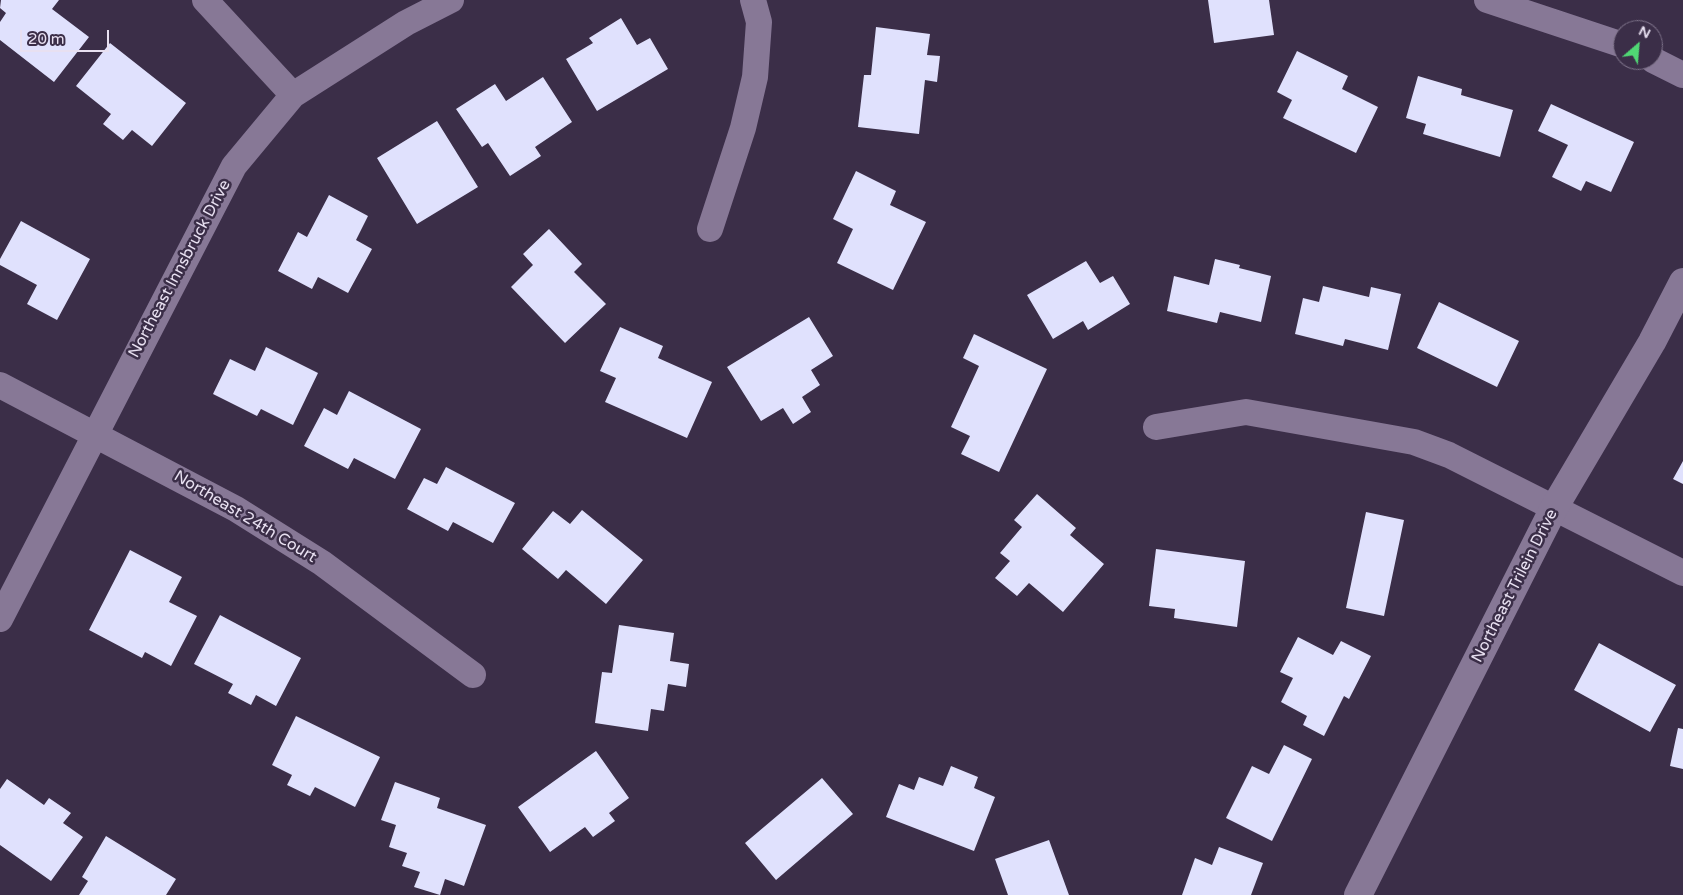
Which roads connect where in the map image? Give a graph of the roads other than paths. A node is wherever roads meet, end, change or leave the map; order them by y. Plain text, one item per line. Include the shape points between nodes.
1 (205, 0) edge
2 (451, 0) edge
3 (753, 0) edge
4 (1487, 0) edge
5 (1613, 42) edge
6 (1663, 65) edge
7 (1683, 75) edge
8 (293, 94) junction
9 (710, 230) dead end
10 (1683, 282) edge
11 (0, 385) edge
12 (1156, 427) dead end
13 (94, 434) junction
14 (1554, 508) junction
15 (1683, 573) edge
16 (0, 619) edge
17 (473, 675) dead end
18 (1358, 895) edge

1 - 8 street
2 - 8 street, Northeast Innsbruck Drive via 406,23
3 - 9 street via 760,22 755,76 743,128
4 - 5 street
6 - 7 street
8 - 13 street, Northeast Innsbruck Drive via 234,166
10 - 14 street, Northeast Trilein Drive via 1652,342
11 - 13 street, Northeast 24th Court
12 - 14 street via 1246,412 1414,442 1449,455
13 - 16 street, Northeast Innsbruck Drive
13 - 17 street, Northeast 24th Court via 236,509 322,563
14 - 15 street
14 - 18 street, Northeast Trilein Drive

